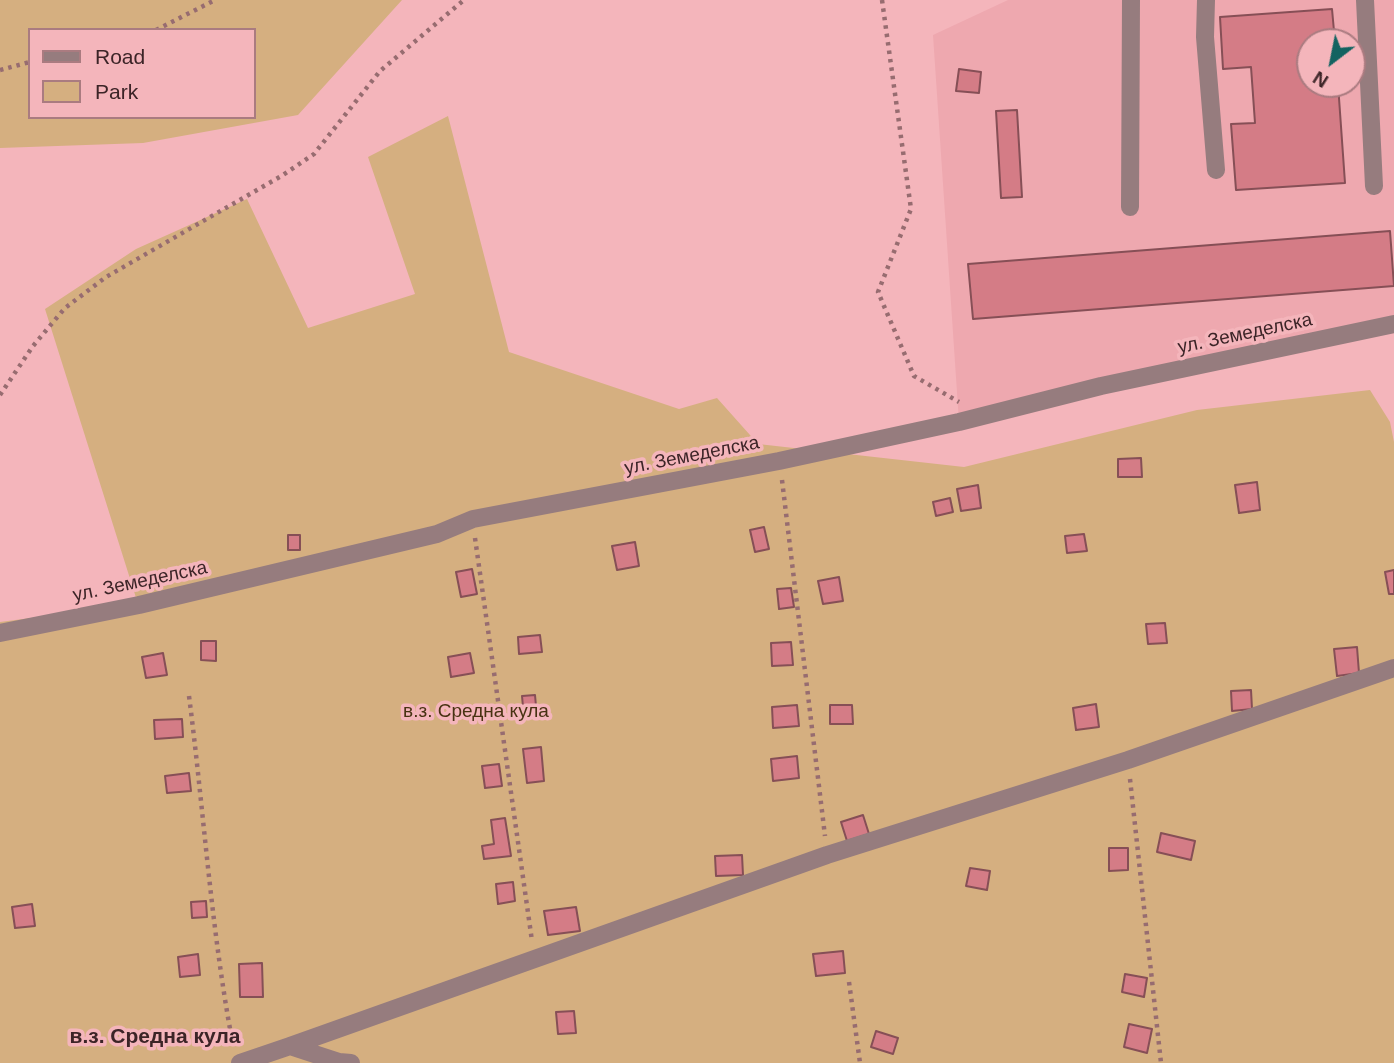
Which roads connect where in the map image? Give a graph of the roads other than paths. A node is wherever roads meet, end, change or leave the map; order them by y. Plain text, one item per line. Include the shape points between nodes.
1 (1131, 0) edge
2 (1206, 0) edge
3 (1365, 0) edge
4 (1216, 170) dead end
5 (1374, 186) dead end
6 (1130, 207) dead end
7 (1394, 324) edge
8 (0, 633) edge
9 (1394, 668) edge
10 (290, 1046) junction
11 (237, 1056) edge
12 (351, 1063) edge

1 - 6 street
2 - 4 street
3 - 5 street
7 - 8 street, ул. Земеделска via 779,461 472,519 424,538
9 - 10 street via 1128,760 827,855
10 - 11 street
10 - 12 street

